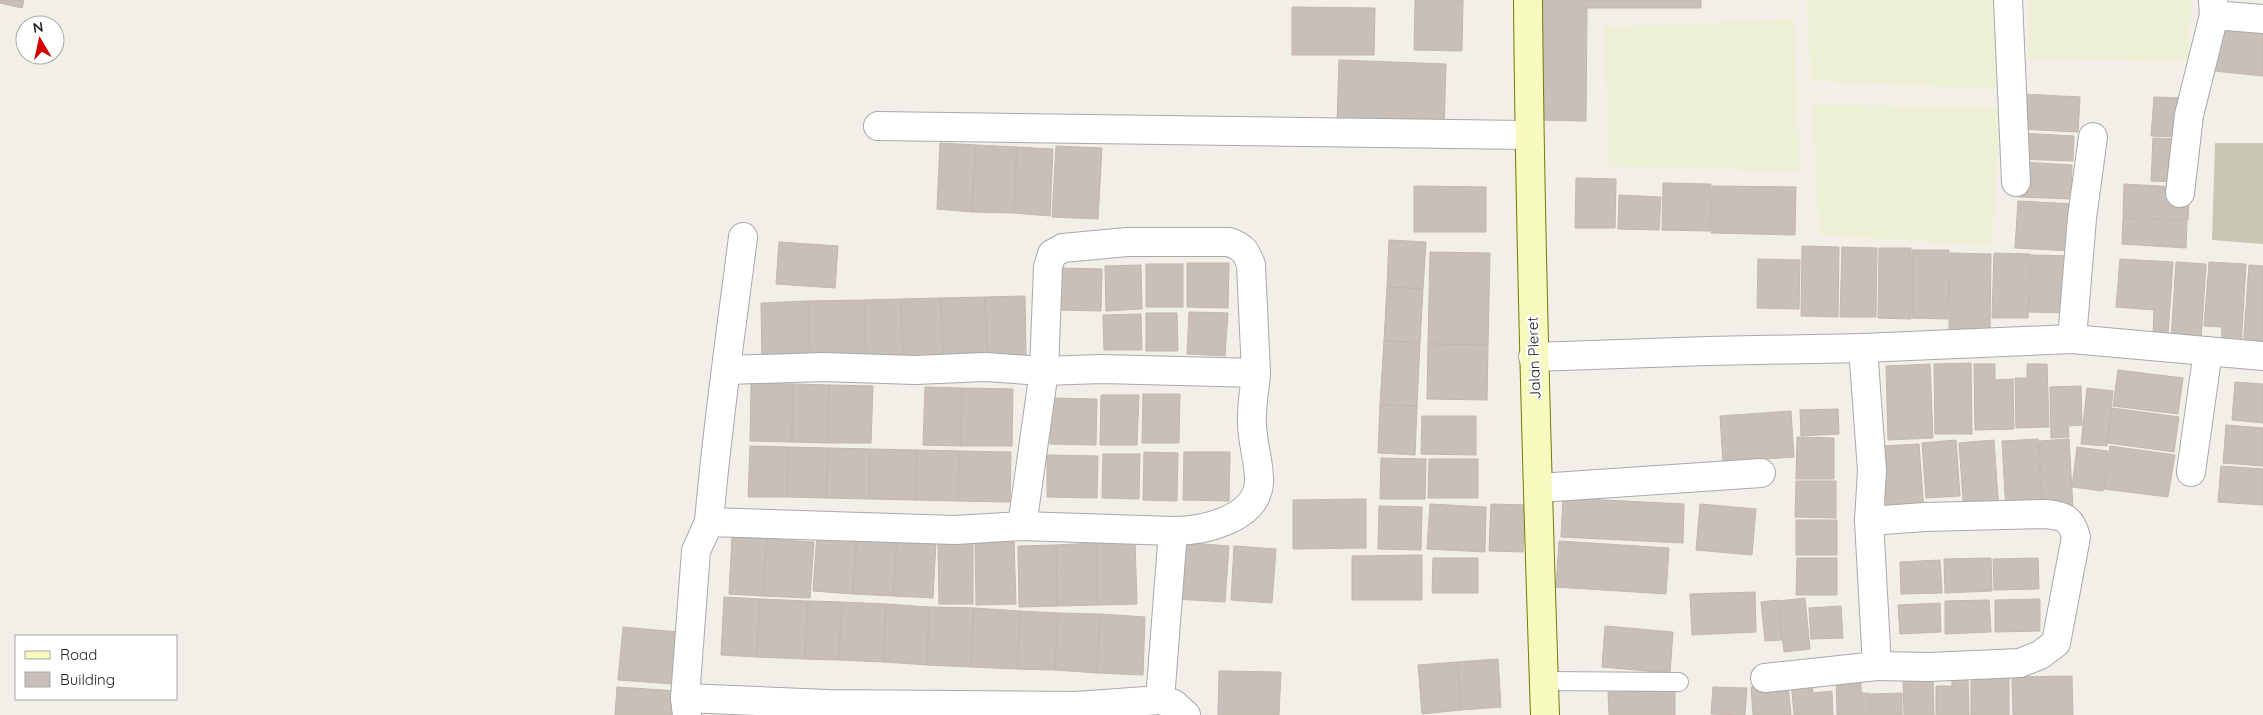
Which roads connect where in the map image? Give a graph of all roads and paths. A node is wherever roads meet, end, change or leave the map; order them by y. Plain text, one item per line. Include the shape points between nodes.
1 (1528, 0) edge
2 (2008, 0) edge
3 (2214, 7) edge
4 (2263, 19) edge
5 (878, 126) dead end
6 (1529, 135) junction
7 (2093, 137) dead end
8 (2016, 182) dead end
9 (2180, 193) dead end
10 (743, 237) dead end
11 (2072, 339) junction
12 (1863, 348) junction
13 (2208, 351) junction
14 (2263, 356) edge
15 (1533, 357) junction
16 (727, 370) junction
17 (1044, 371) junction
18 (1256, 373) junction
19 (2191, 472) dead end
20 (1762, 473) dead end
21 (1539, 488) junction
22 (709, 522) junction
23 (1869, 522) junction
24 (1022, 526) junction
25 (1173, 531) junction
26 (1877, 666) junction
27 (1765, 678) dead end
28 (1544, 681) junction
29 (1678, 682) dead end
30 (1160, 700) junction
31 (686, 706) edge
32 (1186, 715) edge
33 (1545, 715) edge

1 - 6 main road, Jalan Pleret
2 - 8 street
3 - 4 street
3 - 9 street via 2189,115
5 - 6 street
6 - 15 main road, Jalan Pleret
7 - 11 street via 2082,218
10 - 16 street
11 - 12 street
11 - 13 street
12 - 15 street
12 - 23 street via 1872,470
13 - 14 street
13 - 19 street
15 - 21 main road, Jalan Pleret
16 - 17 street via 985,367
16 - 22 street via 717,432
17 - 18 street
17 - 18 street via 1048,267 1052,254 1063,248 1127,242 1229,242 1242,247 1251,265
17 - 24 street
18 - 25 street via 1252,422 1259,483 1255,498 1233,519 1192,531
20 - 21 street
21 - 28 main road, Jalan Pleret
22 - 24 street via 955,530
22 - 31 street via 696,551
23 - 26 street
23 - 26 street via 2046,514 2063,516 2073,526 2076,537 2056,643 2040,656 2020,663
24 - 25 street
25 - 30 street
26 - 27 street
28 - 29 lane
28 - 33 main road, Jalan Pleret
30 - 31 street via 1066,706
30 - 32 street via 1174,704

